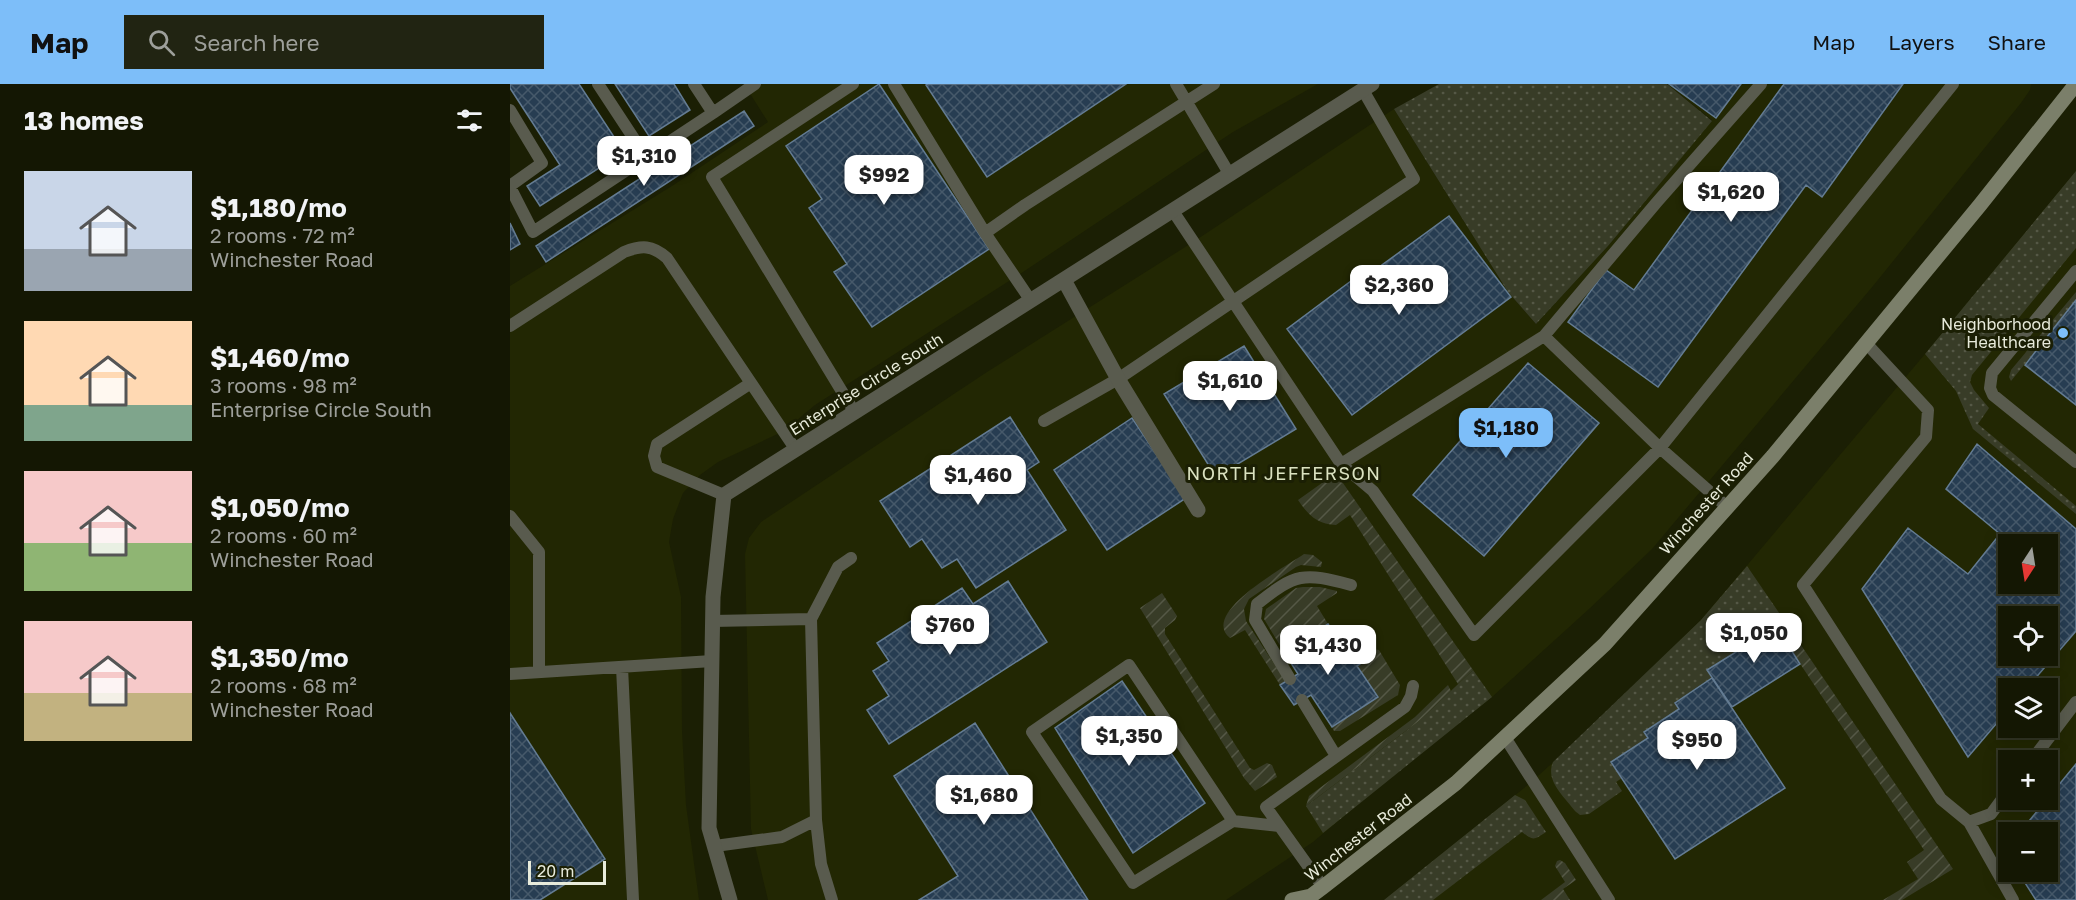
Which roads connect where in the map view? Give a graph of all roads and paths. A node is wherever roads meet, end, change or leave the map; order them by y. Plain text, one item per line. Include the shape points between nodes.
1 (598, 84) edge
2 (694, 84) edge
3 (755, 84) edge
4 (853, 84) edge
5 (894, 84) edge
6 (1176, 84) edge
7 (1214, 84) edge
8 (1761, 84) edge
9 (1953, 84) edge
10 (2076, 84) edge
11 (1367, 87) edge
12 (1188, 102) junction
13 (510, 110) edge
14 (713, 112) junction
15 (646, 157) junction
16 (1230, 175) junction
17 (510, 187) edge
18 (1173, 211) junction
19 (985, 233) junction
20 (2076, 271) edge
21 (1064, 280) junction
22 (1031, 302) junction
23 (1233, 302) junction
24 (510, 326) edge
25 (1544, 336) junction
26 (1866, 343) junction
27 (1118, 379) junction
28 (751, 383) junction
29 (855, 413) junction
30 (1044, 421) dead end
31 (1660, 448) junction
32 (796, 450) junction
33 (2076, 462) edge
34 (1341, 464) junction
35 (724, 495) junction
36 (1726, 506) junction
37 (1198, 510) dead end
38 (510, 516) edge
39 (851, 558) dead end
40 (1351, 585) dead end
41 (812, 619) junction
42 (712, 621) junction
43 (712, 661) junction
44 (622, 667) junction
45 (539, 672) junction
46 (510, 674) edge
47 (1290, 679) dead end
48 (1413, 686) dead end
49 (1302, 700) dead end
50 (2076, 702) edge
51 (1506, 739) junction
52 (2040, 750) edge
53 (1336, 756) junction
54 (1998, 805) edge
55 (816, 820) junction
56 (1233, 821) junction
57 (1969, 822) junction
58 (1279, 826) junction
59 (715, 846) junction
60 (1314, 894) edge
61 (633, 900) edge
62 (730, 900) edge
63 (832, 900) edge
64 (1292, 900) edge
65 (1610, 900) edge
66 (2013, 900) edge

1 - 15 lane
2 - 14 lane
3 - 14 lane
4 - 29 lane via 712,177
5 - 19 lane
6 - 12 lane
7 - 12 lane
8 - 25 lane
9 - 31 lane
10 - 26 main road, Winchester Road
11 - 16 street, Enterprise Circle South
11 - 23 lane via 1414,179
12 - 16 lane
12 - 19 lane
13 - 17 lane via 542,163
14 - 15 lane
15 - 17 lane via 533,232
16 - 18 street, Enterprise Circle South
18 - 21 street, Enterprise Circle South
18 - 23 lane
19 - 22 lane
20 - 33 lane via 1992,374 1990,388 1993,395
21 - 22 street, Enterprise Circle South
21 - 27 street
22 - 29 street, Enterprise Circle South
23 - 27 lane
23 - 34 lane
24 - 28 lane via 624,252 639,247 657,249 667,258
25 - 31 lane
25 - 34 lane
26 - 36 main road, Winchester Road via 1773,456
26 - 57 lane via 1928,410 1926,437 1803,585 1941,799
27 - 30 lane
27 - 37 street
28 - 32 lane
28 - 35 lane via 657,444 654,456 657,467
29 - 32 street, Enterprise Circle South
31 - 34 lane via 1474,635 1373,491
31 - 36 lane
32 - 35 street, Enterprise Circle South
35 - 42 street
36 - 51 main road, Winchester Road via 1605,644
38 - 45 lane via 539,552
39 - 41 lane via 838,567
40 - 47 lane via 1320,576 1297,577 1257,604 1255,620
41 - 42 lane
41 - 55 lane
42 - 43 street
43 - 44 lane
43 - 59 street via 709,828
44 - 45 lane
44 - 61 lane
45 - 46 lane
48 - 53 lane via 1405,706
49 - 53 lane
50 - 52 lane
51 - 60 main road, Winchester Road
51 - 65 lane
53 - 58 lane via 1266,807
54 - 57 lane via 1991,814
55 - 59 lane via 782,837
55 - 63 lane via 821,864
56 - 56 lane via 1133,883 1032,732 1129,665
56 - 58 lane
57 - 66 lane
58 - 60 lane
59 - 62 street
60 - 64 main road, Winchester Road

